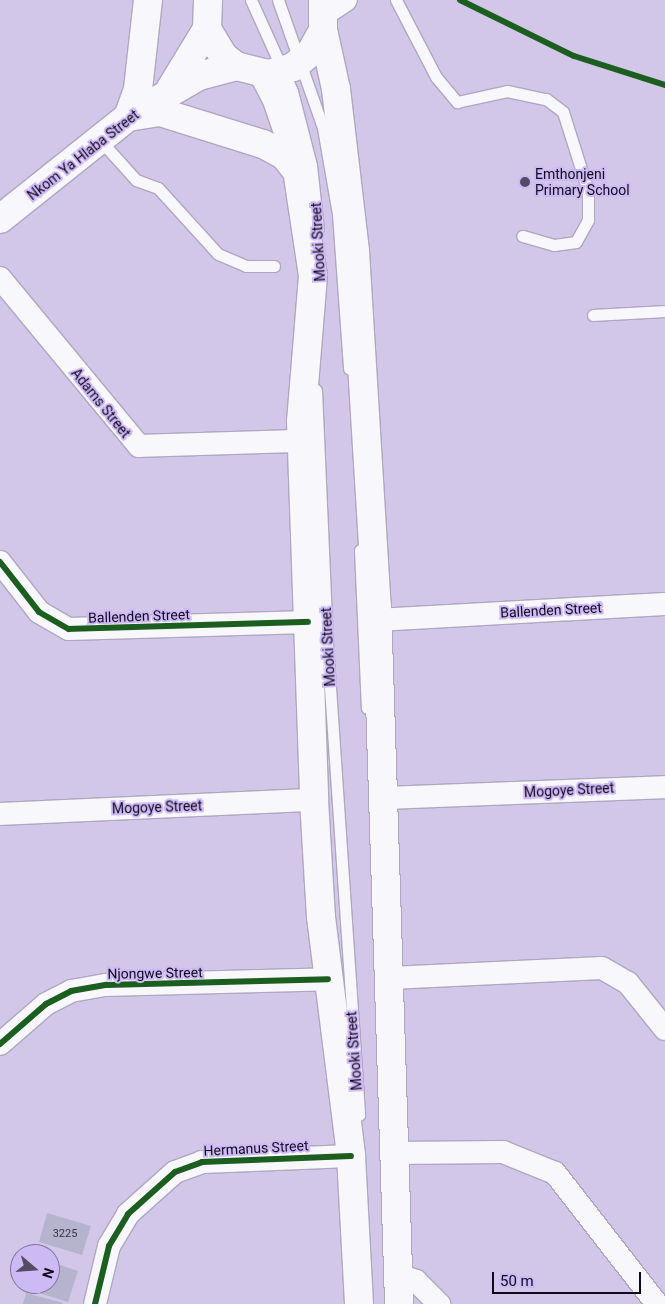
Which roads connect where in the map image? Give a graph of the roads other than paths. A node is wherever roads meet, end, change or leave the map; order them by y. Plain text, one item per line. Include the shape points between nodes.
1 (148, 0) edge
2 (208, 0) edge
3 (251, 0) edge
4 (278, 0) edge
5 (396, 0) edge
6 (329, 11) edge
7 (207, 29) junction
8 (236, 66) junction
9 (282, 69) junction
10 (167, 93) junction
11 (128, 117) junction
12 (100, 140) junction
13 (300, 176) junction
14 (0, 219) edge
15 (522, 236) dead end
16 (274, 266) dead end
17 (0, 278) edge
18 (665, 311) edge
19 (593, 315) dead end
20 (301, 441) junction
21 (0, 562) edge
22 (665, 604) edge
23 (377, 620) junction
24 (308, 622) junction
25 (665, 787) edge
26 (384, 798) junction
27 (314, 800) junction
28 (0, 814) edge
29 (390, 978) junction
30 (328, 979) junction
31 (665, 1029) edge
32 (0, 1044) edge
33 (395, 1153) junction
34 (351, 1156) junction
35 (398, 1275) junction
36 (95, 1304) edge
37 (359, 1304) edge
38 (369, 1304) edge
39 (387, 1304) edge
40 (399, 1304) edge
41 (439, 1304) edge
42 (657, 1304) edge

1 - 11 main road via 138,89
2 - 7 main road
3 - 9 lane, Mooki Street
4 - 9 lane, Mooki Street
5 - 15 lane via 436,77 457,102 507,91 546,99 562,112 588,192 588,220 576,242 554,245
6 - 9 main road
6 - 23 main road via 356,251
7 - 8 main road via 223,56
7 - 10 main road, Nkom Ya Hlaba Street
8 - 9 main road
8 - 10 main road, Nkom Ya Hlaba Street via 213,70
9 - 13 main road, Mooki Street via 287,124
9 - 38 lane, Mooki Street via 302,126 317,208 320,328 316,386 326,613
9 - 39 lane, Mooki Street via 323,128 338,214 358,501 379,978
10 - 11 main road, Nkom Ya Hlaba Street
11 - 12 main road, Nkom Ya Hlaba Street
11 - 13 main road via 160,112 263,144 284,155
12 - 14 main road, Nkom Ya Hlaba Street
12 - 16 lane via 136,180 158,188 218,254 246,266
13 - 20 main road, Mooki Street via 313,276
17 - 20 street, Adams Street via 138,446
18 - 19 lane
20 - 24 main road, Mooki Street
21 - 24 street, Ballenden Street via 39,612 68,628
22 - 23 street, Ballenden Street
23 - 26 main road
24 - 27 main road, Mooki Street
25 - 26 street, Mogoye Street
26 - 29 main road
27 - 28 street, Mogoye Street
27 - 30 main road, Mooki Street
29 - 31 street via 602,968 628,983
29 - 33 main road
30 - 32 street, Njongwe Street via 106,985 71,991 46,1004
30 - 34 main road, Mooki Street
33 - 35 main road
33 - 42 street via 504,1152 555,1173
34 - 36 street, Hermanus Street via 202,1162 175,1172 128,1214 109,1246
34 - 37 main road, Mooki Street
35 - 40 main road
35 - 41 street via 416,1281

